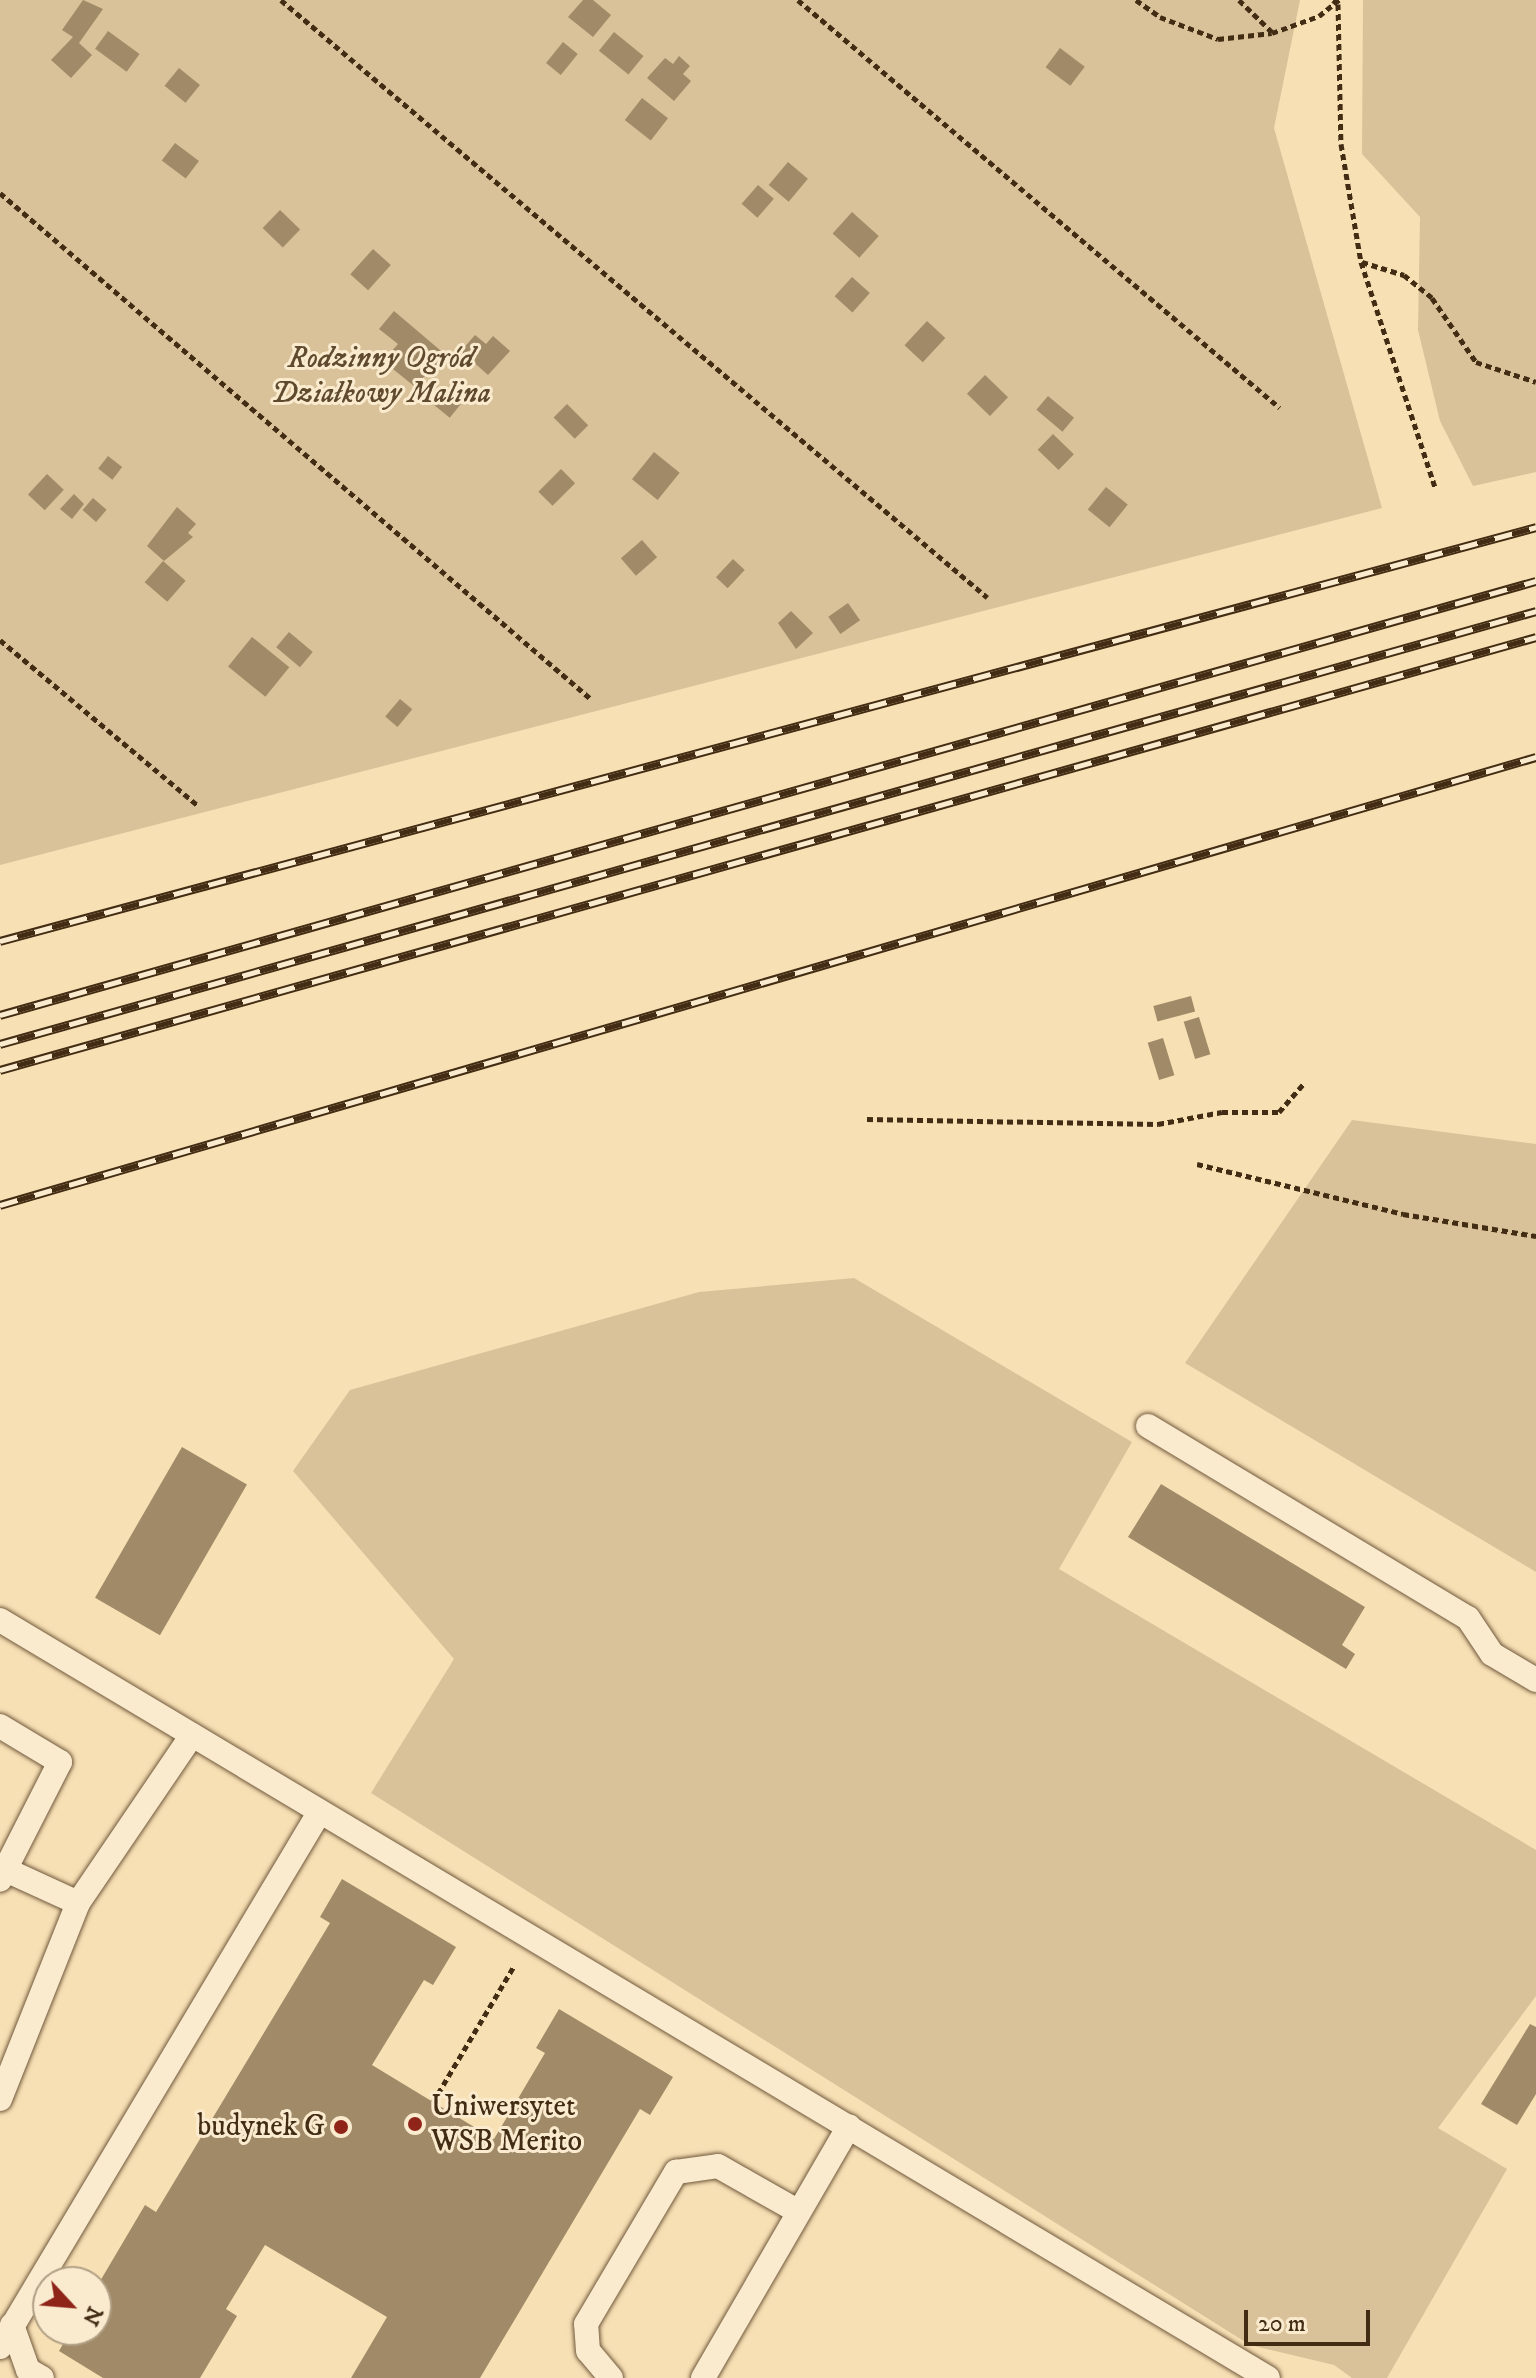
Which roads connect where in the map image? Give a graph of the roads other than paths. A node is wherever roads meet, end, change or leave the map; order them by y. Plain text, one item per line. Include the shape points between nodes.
1 (1148, 1426) dead end
2 (0, 1620) edge
3 (1536, 1680) edge
4 (0, 1726) edge
5 (192, 1735) junction
6 (319, 1813) junction
7 (3, 1875) edge
8 (78, 1903) junction
9 (0, 2099) edge
10 (849, 2126) junction
11 (799, 2212) junction
12 (12, 2325) junction
13 (0, 2347) edge
14 (42, 2378) edge
15 (611, 2378) edge
16 (703, 2378) edge
17 (1268, 2378) edge

1 - 3 lane via 1468,1618 1492,1654
2 - 5 lane
4 - 7 lane via 60,1762
5 - 6 lane
5 - 8 lane
6 - 10 lane
6 - 12 lane
7 - 8 lane
8 - 9 lane
10 - 11 lane
10 - 17 lane
11 - 15 lane via 718,2166 676,2172 586,2324 588,2351
11 - 16 lane
12 - 13 lane
12 - 14 lane via 28,2370

